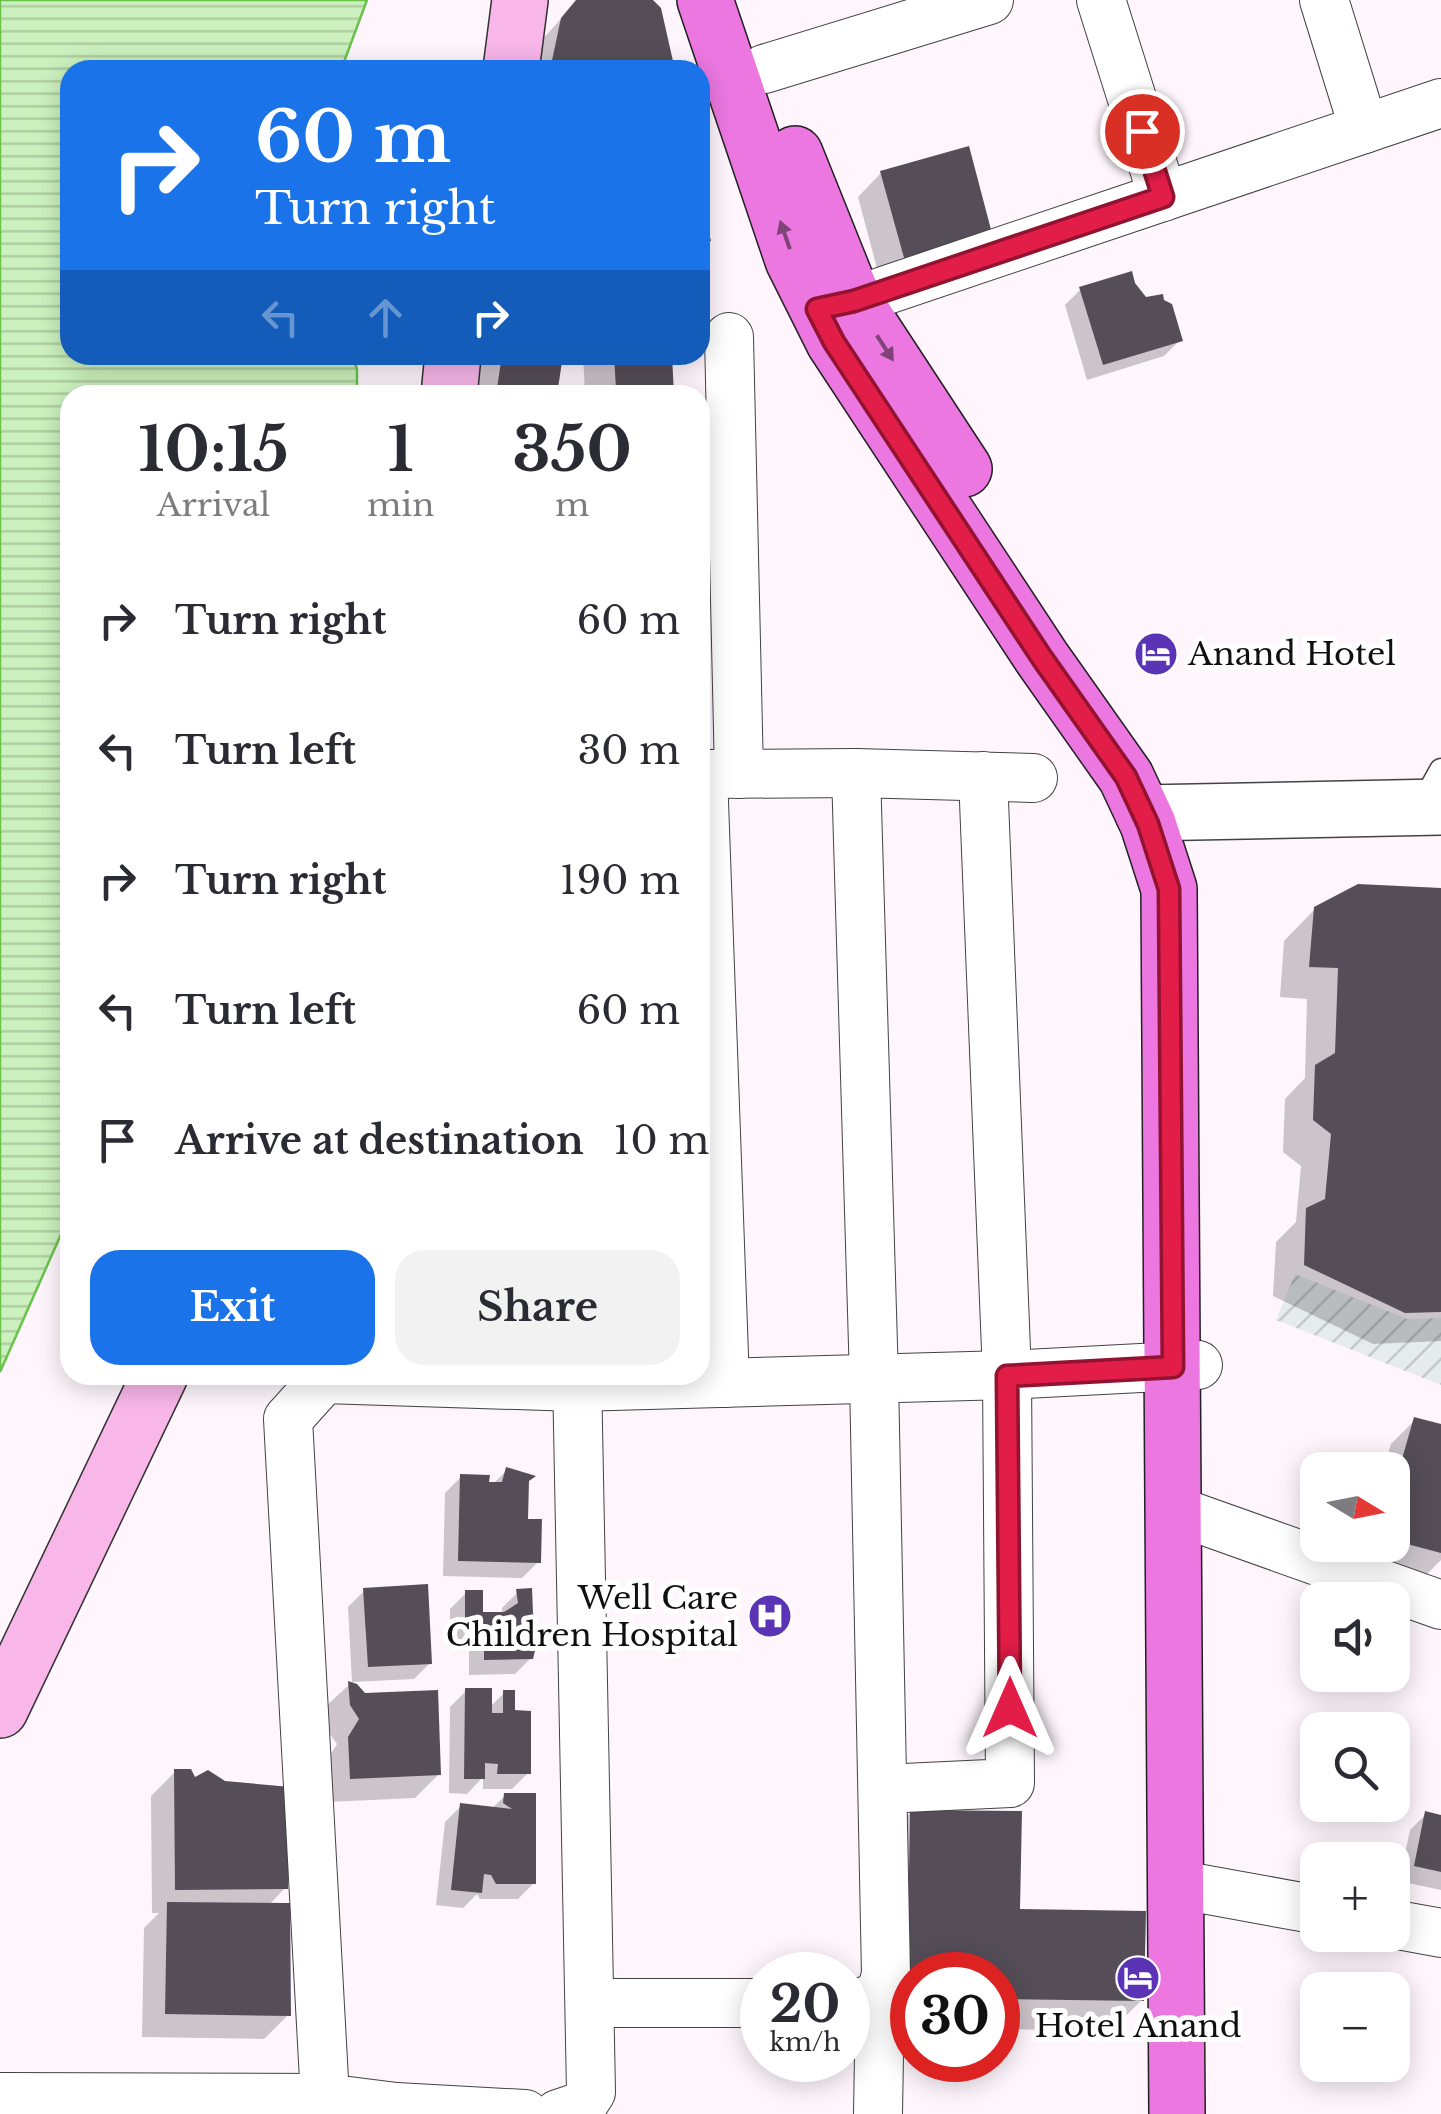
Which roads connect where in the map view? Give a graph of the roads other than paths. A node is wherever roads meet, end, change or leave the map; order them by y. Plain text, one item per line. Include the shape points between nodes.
1 (488, 0) edge
2 (520, 0) edge
3 (705, 0) edge
4 (742, 0) edge
5 (989, 0) edge
6 (1101, 0) edge
7 (1324, 0) edge
8 (481, 60) edge
9 (512, 60) edge
10 (764, 69) junction
11 (1441, 103) edge
12 (1364, 129) junction
13 (1163, 197) junction
14 (836, 305) junction
15 (728, 337) dead end
16 (856, 773) junction
17 (714, 774) edge
18 (983, 776) junction
19 (1033, 778) dead end
20 (1434, 795) edge
21 (1164, 813) junction
22 (1185, 1366) junction
23 (1007, 1376) junction
24 (874, 1379) junction
25 (710, 1383) edge
26 (725, 1383) junction
27 (124, 1385) edge
28 (155, 1385) edge
29 (316, 1385) edge
30 (577, 1385) edge
31 (1185, 1513) junction
32 (1441, 1605) edge
33 (0, 1646) edge
34 (0, 1710) edge
35 (883, 1788) junction
36 (1187, 1886) junction
37 (1300, 1907) edge
38 (1410, 1928) edge
39 (1441, 1934) edge
40 (870, 1992) edge
41 (591, 2003) junction
42 (740, 2003) edge
43 (870, 2048) edge
44 (0, 2097) edge
45 (325, 2098) junction
46 (50, 2106) edge
47 (525, 2114) edge
48 (558, 2114) edge
49 (878, 2114) edge
50 (1178, 2114) edge
51 (1204, 2114) edge

1 - 8 main road
2 - 9 main road
14 -> 3 main road via 794,260
4 - 10 main road
5 - 10 street
6 - 13 street
7 - 12 street
10 - 14 main road via 808,190
11 - 12 street
12 - 13 street
13 - 14 street
14 - 21 main road via 1166,778
15 - 17 street
16 - 17 street
16 - 18 street
16 - 24 street
17 - 26 street
18 - 19 street
18 - 23 street
20 - 21 street
21 - 22 main road via 1200,905
22 - 23 street
22 - 31 main road
23 - 24 street
23 - 35 street via 1010,1782
24 - 26 street
24 - 35 street
25 - 26 street
27 - 33 main road
28 - 34 main road
29 - 45 street via 288,1419
30 - 41 street
31 - 32 street
31 - 36 main road
35 - 40 street via 886,1975
36 - 37 street
36 - 50 main road
36 - 51 main road
38 - 39 street
41 - 42 street
41 - 48 street via 591,2092 582,2106
43 - 49 street
44 - 46 street
45 - 46 street
45 - 47 street

